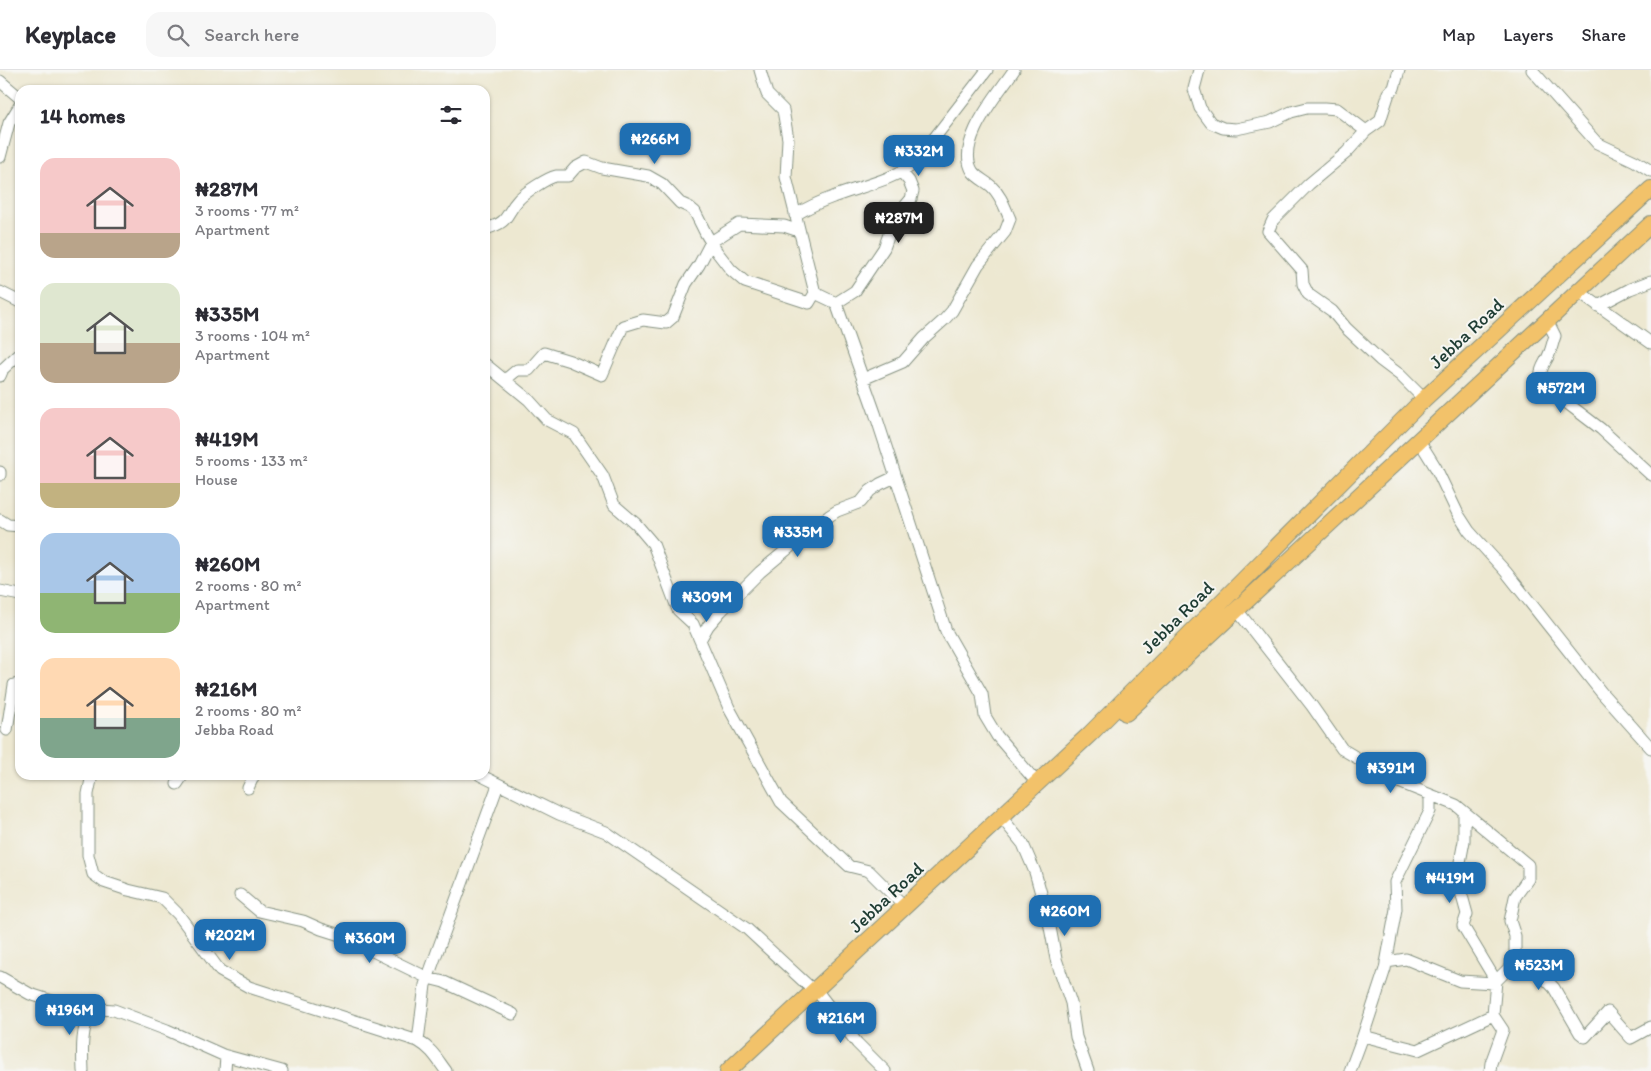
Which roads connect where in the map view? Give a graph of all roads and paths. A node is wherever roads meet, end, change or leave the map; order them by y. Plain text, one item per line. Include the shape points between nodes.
1 (760, 70) edge
2 (987, 70) edge
3 (1014, 70) edge
4 (1199, 70) edge
5 (1400, 70) edge
6 (1532, 70) edge
7 (0, 81) edge
8 (15, 94) edge
9 (15, 113) edge
10 (1366, 131) junction
11 (0, 157) edge
12 (1651, 171) edge
13 (902, 173) junction
14 (1651, 189) edge
15 (794, 216) junction
16 (1651, 224) edge
17 (490, 228) edge
18 (799, 232) junction
19 (711, 242) junction
20 (1651, 281) edge
21 (1578, 291) junction
22 (0, 292) edge
23 (814, 293) junction
24 (15, 300) edge
25 (836, 303) junction
26 (1598, 306) junction
27 (1547, 320) junction
28 (1651, 343) edge
29 (15, 358) edge
30 (490, 368) edge
31 (0, 376) edge
32 (863, 379) junction
33 (505, 380) junction
34 (1424, 399) junction
35 (1418, 439) junction
36 (1651, 475) edge
37 (895, 476) junction
38 (0, 592) edge
39 (15, 594) edge
40 (1237, 610) junction
41 (700, 640) junction
42 (15, 685) edge
43 (7, 730) dead end
44 (1093, 737) junction
45 (1651, 748) edge
46 (91, 780) edge
47 (252, 780) edge
48 (489, 780) edge
49 (1038, 784) junction
50 (498, 785) junction
51 (248, 788) dead end
52 (1430, 795) junction
53 (1464, 812) junction
54 (1006, 823) junction
55 (240, 895) dead end
56 (905, 907) junction
57 (1386, 962) junction
58 (1515, 962) junction
59 (0, 976) edge
60 (428, 978) junction
61 (1496, 981) junction
62 (817, 993) junction
63 (92, 1009) junction
64 (513, 1014) dead end
65 (1493, 1015) junction
66 (1651, 1027) edge
67 (1363, 1036) junction
68 (418, 1042) junction
69 (226, 1056) junction
70 (83, 1071) edge
71 (225, 1071) edge
72 (282, 1071) edge
73 (446, 1071) edge
74 (728, 1071) edge
75 (740, 1071) edge
76 (885, 1071) edge
77 (1088, 1071) edge
78 (1350, 1071) edge
79 (1490, 1071) edge

1 - 15 street via 767,94 783,110 788,139 786,177
2 - 13 street via 915,163
3 - 32 street via 986,110 969,146 968,160 973,171 1001,198 1010,219 1004,232 978,265 944,320 903,362
4 - 10 street via 1194,89 1200,108 1211,123 1223,128 1236,129 1270,122 1307,108 1325,108 1337,109
5 - 10 street via 1380,121
6 - 12 street via 1597,143
7 - 8 street
9 - 11 street
10 - 34 street via 1346,154 1309,184 1273,220 1268,231 1302,270 1308,294 1332,311 1346,328
13 - 15 street via 816,203
13 - 25 street via 913,191 911,199 895,218 884,248 855,291
14 - 34 highway, Jebba Road
15 - 18 street
16 - 21 highway, Jebba Road
17 - 19 street via 506,220 519,199 539,184 555,176 568,176 586,162 648,176 662,184 680,203 696,212
18 - 19 street via 784,226 739,224
18 - 23 street
19 - 23 street via 731,270 745,282 809,303
19 - 33 street via 686,284 673,317 666,323 644,320 624,326 602,375 544,353 530,370 517,370
20 - 26 street
21 - 26 street
21 - 27 highway, Jebba Road
22 - 24 street
23 - 25 street
25 - 32 street
26 - 28 street
27 - 35 highway, Jebba Road
27 - 36 street via 1555,336 1541,368 1540,378 1546,387 1601,428
29 - 31 street
30 - 33 street
32 - 37 street
33 - 41 street via 547,420 574,434 604,476 614,505 653,544 678,610 693,624
34 - 44 highway, Jebba Road
35 - 40 highway, Jebba Road
35 - 45 street via 1469,531
37 - 41 street via 870,491 861,502 829,516 768,566 721,611
37 - 49 street via 946,631 982,694 985,716 997,736
38 - 39 street
40 - 44 highway, Jebba Road
40 - 52 street via 1342,749 1396,782
41 - 56 street via 729,708 781,802 850,866 869,871
42 - 43 street
44 - 49 highway, Jebba Road
44 - 54 highway, Jebba Road
46 - 68 street via 88,855 93,874 104,882 162,898 178,914 220,971 249,988
47 - 51 street
48 - 50 street
49 - 56 highway, Jebba Road
50 - 60 street
50 - 62 street via 606,832 747,928
52 - 53 street via 1456,805
52 - 57 street via 1430,811 1395,882 1396,909
53 - 58 street via 1528,865 1528,879 1515,897 1510,920 1515,936
53 - 61 street via 1464,841 1457,878 1467,914 1463,926
54 - 62 highway, Jebba Road via 912,912
54 - 77 street via 1023,844 1035,872 1056,959 1071,1004 1076,1037
55 - 60 street via 259,911 303,921 340,935
56 - 62 highway, Jebba Road
57 - 61 street via 1406,959 1460,981
57 - 67 street
58 - 61 street
58 - 66 street via 1538,971 1554,988 1585,1037 1608,1012 1631,1038
59 - 63 street via 30,994
60 - 64 street via 444,982
60 - 68 street
61 - 65 street
62 - 74 highway, Jebba Road
62 - 75 highway, Jebba Road
62 - 76 street via 857,1043
63 - 69 street via 114,1010
63 - 70 street via 86,1019
65 - 67 street via 1418,1050
65 - 79 street via 1503,1030
67 - 78 street
68 - 73 street via 433,1052
69 - 71 street
69 - 72 street

